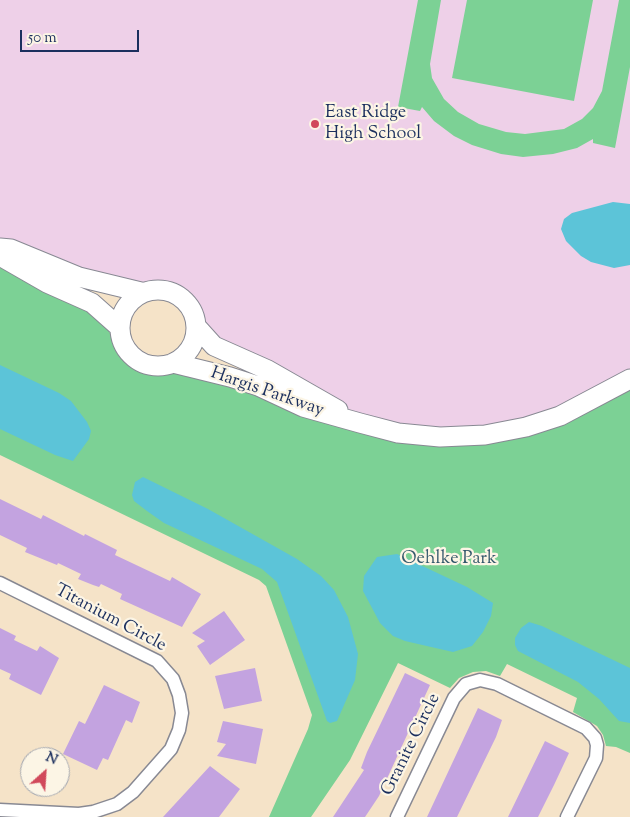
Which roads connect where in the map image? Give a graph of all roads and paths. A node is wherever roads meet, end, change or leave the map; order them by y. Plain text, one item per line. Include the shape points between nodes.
1 (0, 248) edge
2 (0, 256) edge
3 (142, 292) junction
4 (196, 326) junction
5 (119, 327) junction
6 (173, 363) junction
7 (630, 379) edge
8 (360, 423) junction
9 (0, 583) edge
10 (0, 810) edge
11 (397, 817) edge
12 (567, 817) edge

1 - 3 street via 11,249 79,277
2 - 5 street via 47,283 92,303
3 - 4 street via 160,289 178,295 192,310
3 - 5 street via 125,306
4 - 6 street via 190,348
4 - 8 street, Hargis Parkway via 214,346 268,370
5 - 6 street via 121,340 136,360 160,366
6 - 8 street, Hargis Parkway via 230,377 303,407
7 - 8 street, Hargis Parkway via 560,416 485,435 440,437 398,433
9 - 10 street, Titanium Circle via 157,661 173,679 182,713 180,730 171,749 133,792 117,804 79,814
11 - 12 street, Granite Circle via 454,698 466,684 480,680 497,684 586,728 595,738 596,758

